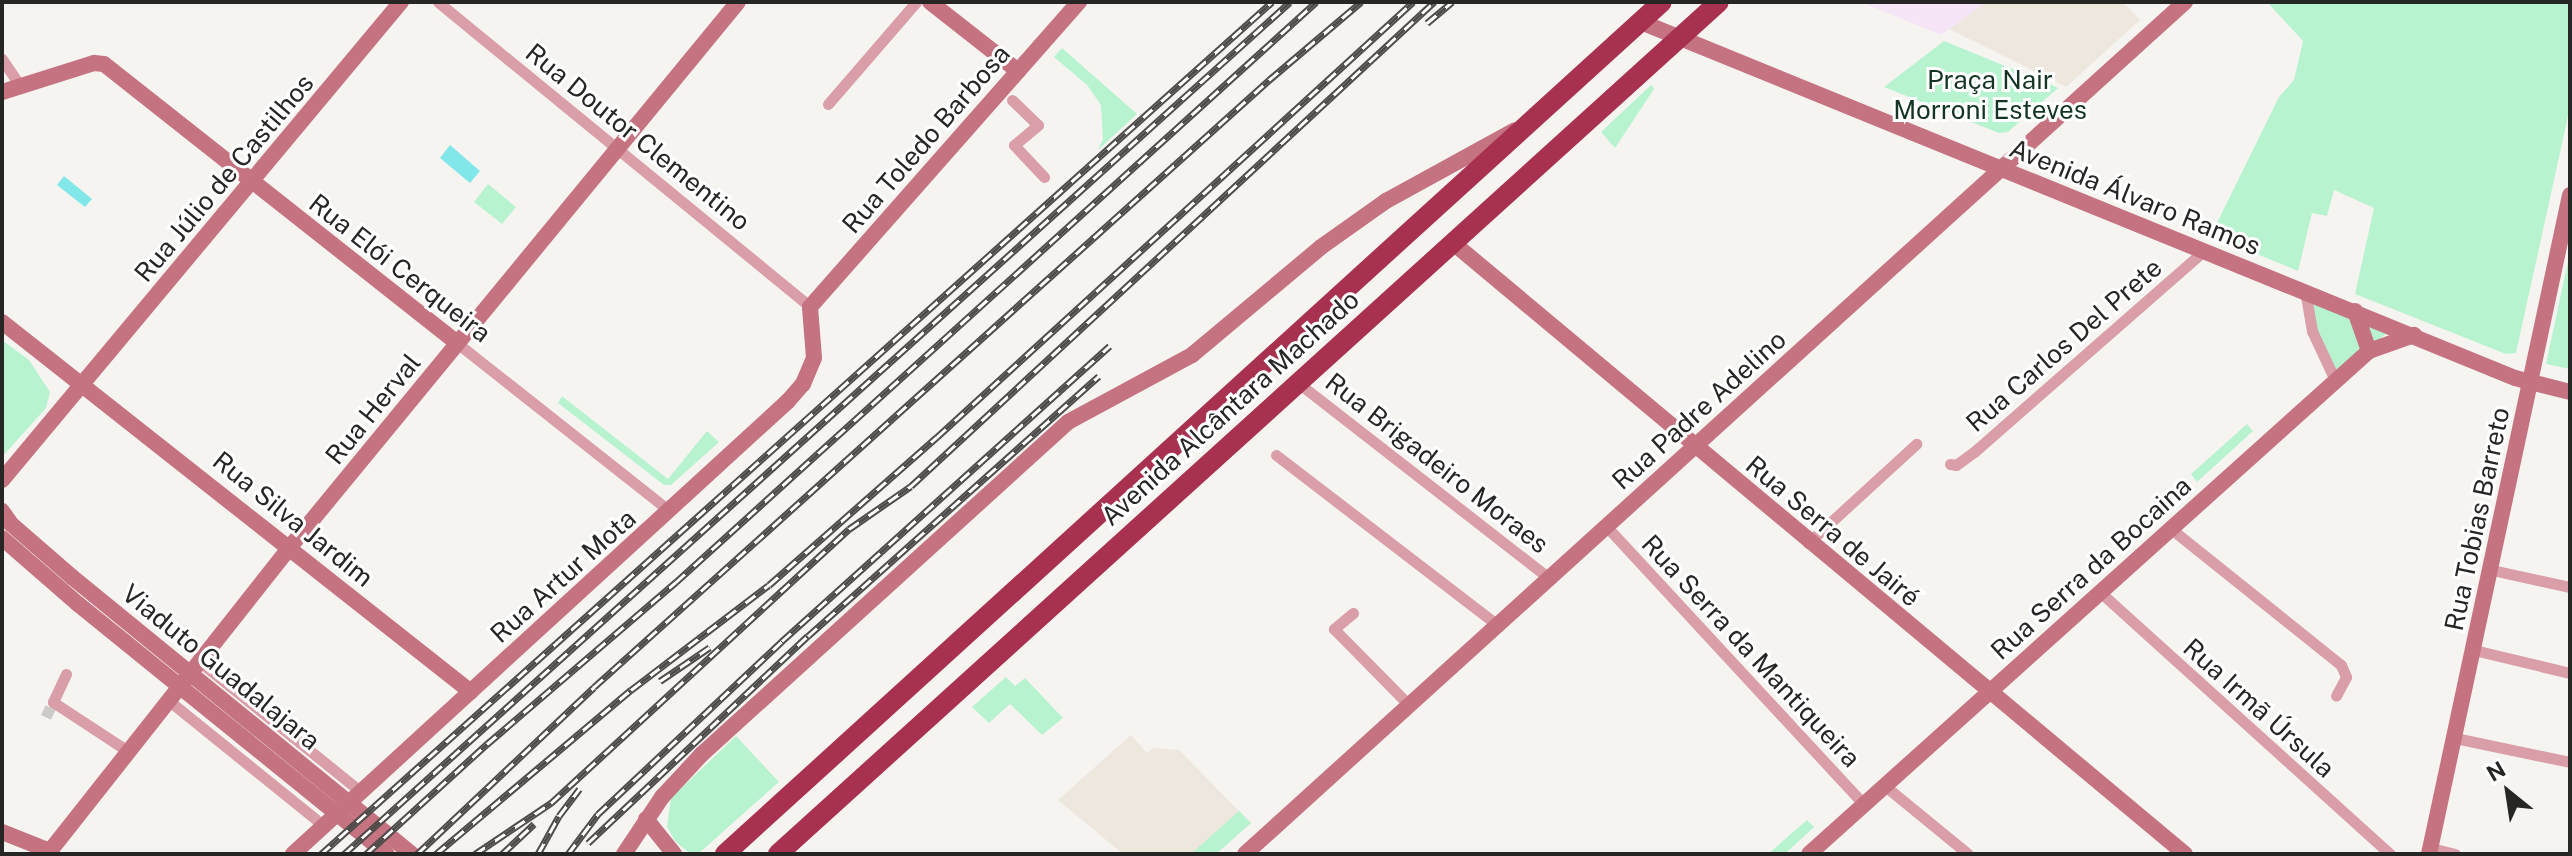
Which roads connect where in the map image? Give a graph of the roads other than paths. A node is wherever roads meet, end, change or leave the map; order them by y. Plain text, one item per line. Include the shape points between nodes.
1 (401, 2) edge
2 (438, 2) edge
3 (738, 2) edge
4 (916, 2) edge
5 (930, 2) edge
6 (1079, 2) edge
7 (1662, 2) edge
8 (1719, 2) edge
9 (2185, 2) edge
10 (1641, 22) junction
11 (1681, 37) junction
12 (2, 59) edge
13 (1018, 71) junction
14 (21, 87) junction
15 (2, 92) edge
16 (1012, 100) dead end
17 (828, 104) dead end
18 (1534, 121) junction
19 (617, 149) junction
20 (2001, 169) junction
21 (1044, 177) dead end
22 (252, 182) junction
23 (2570, 195) edge
24 (1452, 242) junction
25 (2204, 251) junction
26 (2305, 290) junction
27 (810, 307) junction
28 (2355, 311) junction
29 (2, 322) edge
30 (2414, 335) junction
31 (457, 343) junction
32 (2369, 351) junction
33 (2335, 380) junction
34 (1297, 382) junction
35 (2530, 383) junction
36 (84, 384) junction
37 (2570, 392) edge
38 (1916, 444) dead end
39 (1695, 445) junction
40 (1276, 455) dead end
41 (1950, 464) dead end
42 (5, 475) edge
43 (2, 493) edge
44 (670, 511) junction
45 (3, 512) edge
46 (1607, 527) junction
47 (2170, 528) junction
48 (2, 538) edge
49 (1808, 543) junction
50 (2, 547) edge
51 (25, 547) junction
52 (290, 547) junction
53 (2492, 570) junction
54 (1550, 579) junction
55 (2570, 587) edge
56 (2100, 592) junction
57 (1353, 613) dead end
58 (1499, 626) junction
59 (2474, 650) junction
60 (200, 662) junction
61 (2570, 673) edge
62 (66, 674) dead end
63 (471, 692) junction
64 (1989, 692) junction
65 (2336, 696) dead end
66 (168, 700) junction
67 (1410, 706) junction
68 (2455, 738) junction
69 (128, 751) junction
70 (2570, 762) edge
71 (1885, 786) junction
72 (361, 792) junction
73 (1864, 805) junction
74 (646, 819) junction
75 (324, 826) junction
76 (2, 832) edge
77 (2430, 851) edge
78 (55, 852) edge
79 (293, 854) edge
80 (387, 854) edge
81 (412, 854) edge
82 (624, 854) edge
83 (674, 854) edge
84 (725, 854) edge
85 (778, 854) edge
86 (1245, 854) edge
87 (1809, 854) edge
88 (1968, 854) edge
89 (2185, 854) edge
90 (2390, 854) edge
91 (2455, 854) edge

1 - 22 street, Rua Júlio de Castilhos
2 - 19 street, Rua Doutor Clementino
3 - 19 street, Rua Herval
4 - 17 street
5 - 13 street
6 - 13 street, Rua Toledo Barbosa
7 - 10 highway, Avenida Alcântara Machado
8 - 11 highway, Avenida Alcântara Machado
9 - 20 street, Rua Padre Adelino
10 - 11 street, Avenida Álvaro Ramos
10 - 18 highway, Avenida Alcântara Machado
11 - 20 street, Avenida Álvaro Ramos
11 - 24 highway, Avenida Alcântara Machado
12 - 14 street
13 - 27 street, Rua Toledo Barbosa
14 - 15 street
14 - 22 street, Rua Elói Cerqueira via 101,63
16 - 21 street via 1038,125 1014,145
18 - 74 street, Avenida Alcântara Machado via 1386,201 1321,247 1192,355 1068,422 713,744
18 - 84 highway, Avenida Alcântara Machado
19 - 27 street, Rua Doutor Clementino
19 - 31 street, Rua Herval
20 - 25 street, Avenida Álvaro Ramos
20 - 39 street, Rua Padre Adelino
22 - 31 street, Rua Elói Cerqueira
22 - 36 street, Rua Júlio de Castilhos
23 - 35 street, Rua Tobias Barreto
24 - 34 highway, Avenida Alcântara Machado
24 - 39 street, Rua Serra de Jairé
25 - 26 street, Avenida Álvaro Ramos
25 - 41 street, Rua Carlos Del Prete via 1974,452
26 - 28 street, Avenida Álvaro Ramos
26 - 33 street via 2312,331
27 - 44 street, Rua Artur Mota via 814,358 803,384
28 - 30 street, Avenida Álvaro Ramos
28 - 32 street
29 - 36 street, Rua Silva Jardim
30 - 32 street, Rua Serra da Bocaina
30 - 35 street, Avenida Álvaro Ramos
31 - 44 street, Rua Elói Cerqueira
31 - 52 street, Rua Herval
32 - 33 street, Rua Serra da Bocaina
33 - 47 street, Rua Serra da Bocaina
34 - 54 street, Rua Brigadeiro Moraes
34 - 85 highway, Avenida Alcântara Machado
35 - 37 street, Avenida Álvaro Ramos
35 - 53 street, Rua Tobias Barreto
36 - 42 street, Rua Júlio de Castilhos
36 - 52 street, Rua Silva Jardim
38 - 49 street
39 - 46 street, Rua Padre Adelino
39 - 49 street, Rua Serra de Jairé
40 - 58 street
42 - 43 street
44 - 63 street, Rua Artur Mota
45 - 51 street, Viaduto Guadalajara
46 - 54 street, Rua Padre Adelino
46 - 73 street, Rua Serra da Mantiqueira
47 - 56 street, Rua Serra da Bocaina
47 - 65 street via 2341,665 2346,677
48 - 51 street, Viaduto Guadalajara
49 - 64 street, Rua Serra de Jairé
50 - 51 street
51 - 80 street, Viaduto Guadalajara
51 - 81 street, Viaduto Guadalajara
52 - 60 street, Rua Herval
52 - 63 street, Rua Silva Jardim
53 - 55 street
53 - 59 street, Rua Tobias Barreto
54 - 58 street, Rua Padre Adelino
56 - 64 street, Rua Serra da Bocaina
56 - 90 street, Rua Irmã Úrsula
57 - 67 street via 1334,629
58 - 67 street, Rua Padre Adelino
59 - 61 street
59 - 68 street, Rua Tobias Barreto
60 - 66 street, Rua Herval
60 - 72 street
62 - 69 street via 53,702
63 - 72 street, Rua Artur Mota
64 - 71 street, Rua Serra da Bocaina
64 - 89 street, Rua Serra de Jairé
66 - 69 street, Rua Herval
66 - 75 street
67 - 86 street, Rua Padre Adelino
68 - 70 street
68 - 77 street, Rua Tobias Barreto
69 - 78 street, Rua Herval
71 - 73 street, Rua Serra da Bocaina
71 - 88 street
72 - 75 street, Rua Artur Mota
73 - 87 street, Rua Serra da Bocaina
74 - 82 street, Avenida Alcântara Machado
74 - 83 street
75 - 79 street, Rua Artur Mota
76 - 78 street
77 - 91 street

